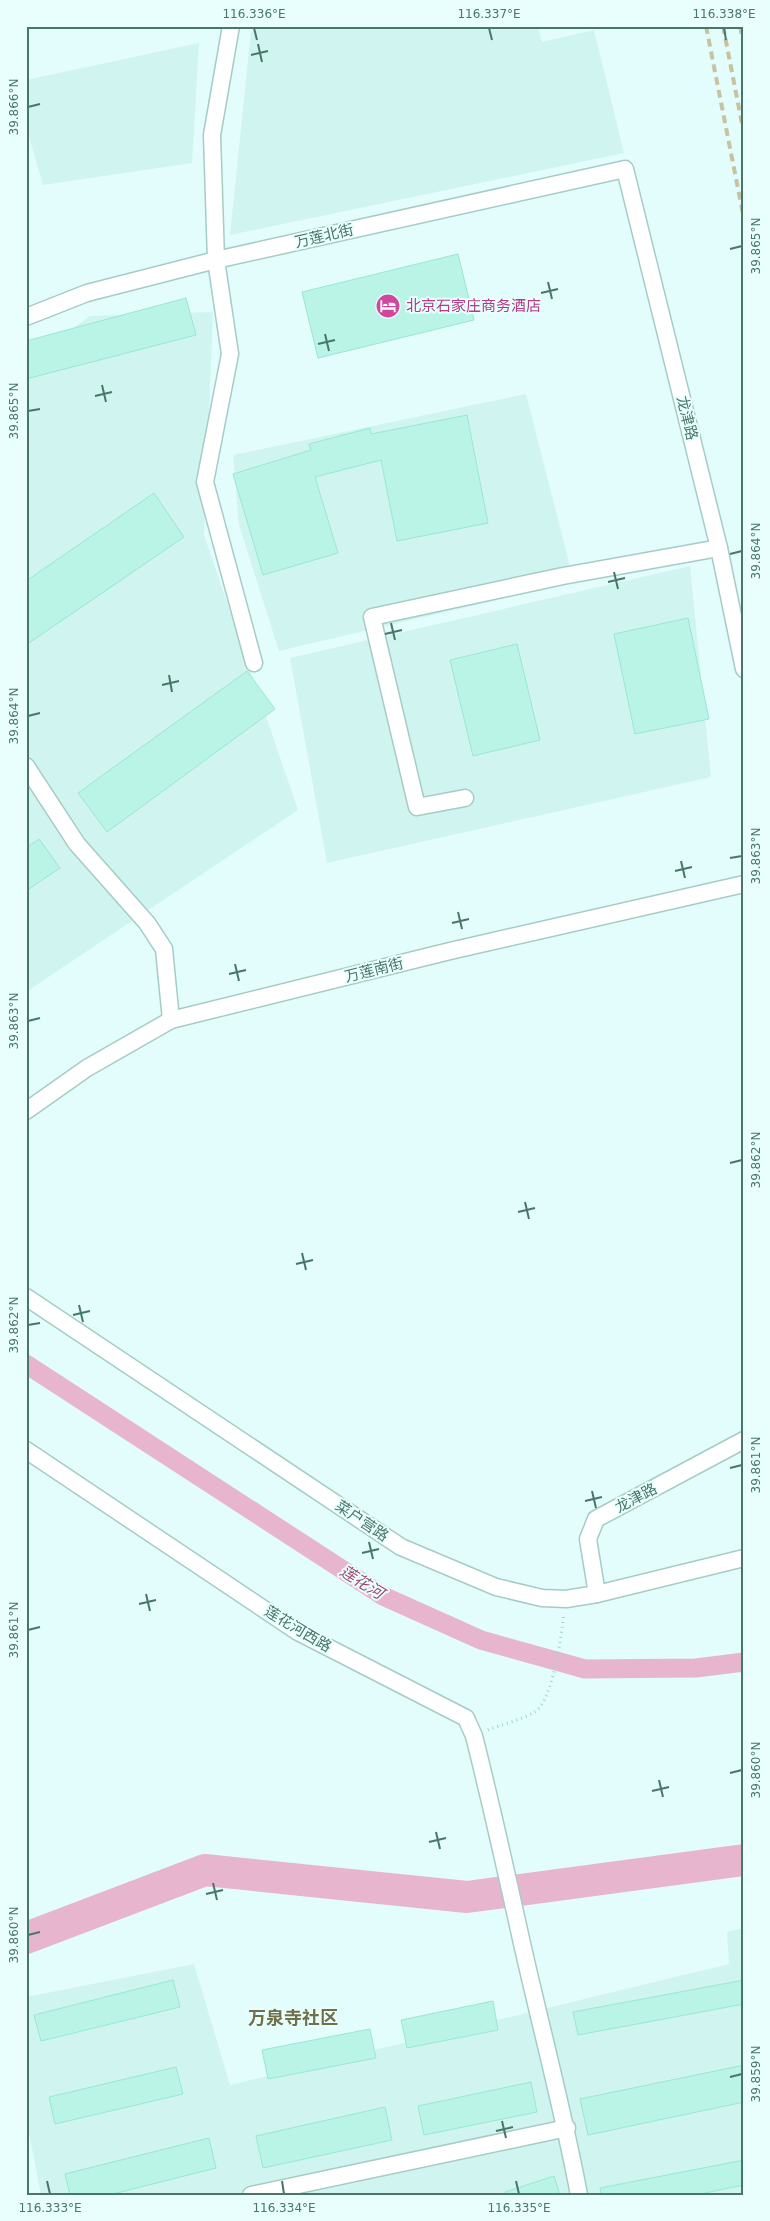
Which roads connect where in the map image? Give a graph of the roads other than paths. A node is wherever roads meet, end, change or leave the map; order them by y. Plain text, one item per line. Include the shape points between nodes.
1 (231, 26) edge
2 (625, 169) joint
3 (216, 260) junction
4 (26, 317) edge
5 (719, 548) junction
6 (254, 664) dead end
7 (744, 669) edge
8 (26, 766) edge
9 (465, 798) dead end
10 (744, 884) edge
11 (171, 1020) junction
12 (26, 1111) edge
13 (26, 1297) edge
14 (744, 1440) edge
15 (26, 1450) edge
16 (744, 1558) edge
17 (597, 1594) junction
18 (567, 2128) junction
19 (257, 2194) edge
20 (579, 2195) edge

1 - 3 street via 212,135
2 - 3 street, 万莲北街
2 - 5 street, 龙津路
3 - 4 street, 万莲北街 via 86,293
3 - 6 street via 230,354 205,482
5 - 7 street, 龙津路
5 - 9 street via 563,576 372,617 416,807
8 - 11 street via 77,844 147,923 164,949
10 - 11 street, 万莲南街 via 450,951
11 - 12 street, 万莲南街 via 87,1068
13 - 17 street, 菜户营路 via 401,1547 496,1587 542,1598 566,1599
14 - 17 street, 龙津路 via 596,1519 588,1538
15 - 18 street, 莲花河西路 via 298,1632 466,1718 474,1736 502,1849
16 - 17 street, 菜户营路
18 - 19 street
18 - 20 street, 莲花河西路

